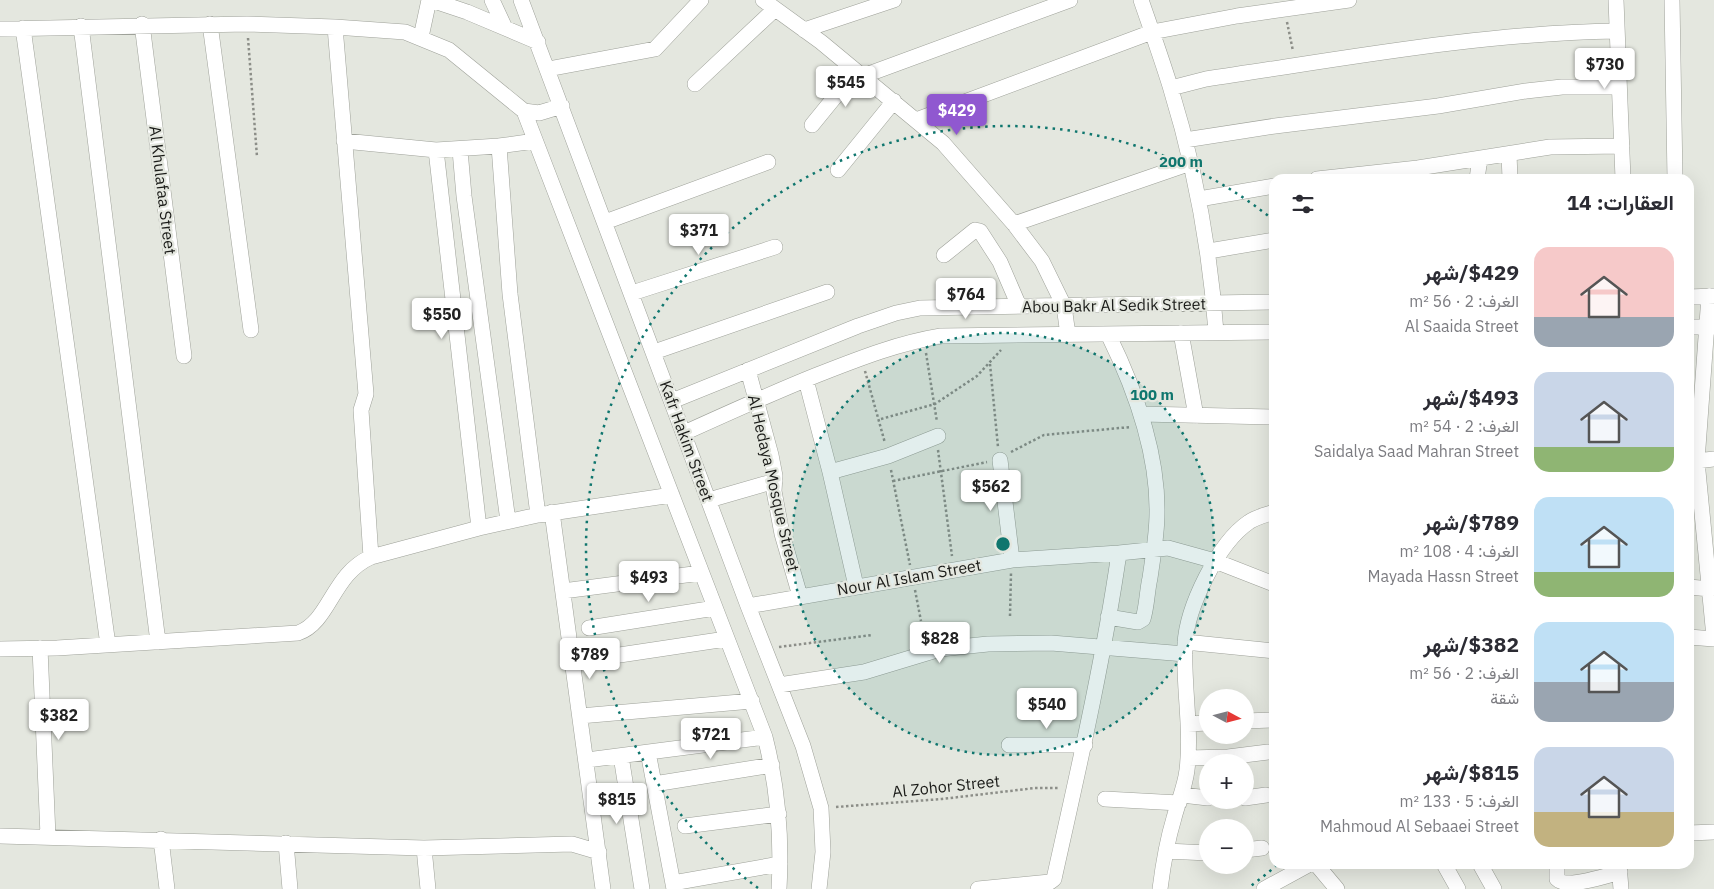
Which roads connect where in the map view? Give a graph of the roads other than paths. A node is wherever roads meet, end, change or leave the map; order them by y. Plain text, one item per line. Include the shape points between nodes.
1 (430, 0) edge
2 (492, 0) edge
3 (521, 0) edge
4 (701, 0) edge
5 (894, 0) edge
6 (1070, 0) edge
7 (1144, 0) edge
8 (1349, 0) edge
9 (1616, 0) edge
10 (1672, 0) edge
11 (769, 4) edge
12 (142, 24) junction
13 (210, 24) junction
14 (81, 26) junction
15 (335, 27) junction
16 (0, 28) edge
17 (23, 28) junction
18 (505, 28) junction
19 (804, 30) junction
20 (1617, 31) junction
21 (1152, 32) junction
22 (421, 37) junction
23 (538, 42) junction
24 (548, 69) junction
25 (860, 74) junction
26 (695, 84) dead end
27 (1620, 87) junction
28 (1171, 88) junction
29 (894, 101) junction
30 (562, 106) junction
31 (524, 111) junction
32 (916, 120) junction
33 (812, 125) dead end
34 (1185, 140) junction
35 (344, 141) junction
36 (535, 141) junction
37 (499, 146) junction
38 (1622, 146) junction
39 (436, 150) junction
40 (460, 150) junction
41 (1509, 154) junction
42 (1480, 158) junction
43 (768, 162) dead end
44 (1191, 163) junction
45 (838, 170) dead end
46 (1363, 174) edge
47 (1478, 174) edge
48 (1510, 174) edge
49 (1623, 174) edge
50 (1675, 174) edge
51 (1269, 187) edge
52 (1199, 199) junction
53 (605, 222) junction
54 (1014, 224) junction
55 (1269, 241) edge
56 (775, 247) dead end
57 (1208, 252) junction
58 (944, 255) dead end
59 (827, 292) dead end
60 (632, 294) junction
61 (1712, 296) edge
62 (1694, 297) edge
63 (1269, 302) edge
64 (1214, 303) junction
65 (1019, 306) junction
66 (1064, 306) junction
67 (1694, 327) edge
68 (1710, 327) edge
69 (251, 330) dead end
70 (1216, 332) junction
71 (1269, 332) edge
72 (1181, 333) junction
73 (1108, 334) junction
74 (1068, 335) junction
75 (654, 352) junction
76 (184, 356) dead end
77 (748, 370) junction
78 (806, 380) junction
79 (756, 400) junction
80 (672, 401) junction
81 (1196, 416) junction
82 (1269, 417) edge
83 (1142, 420) junction
84 (684, 433) junction
85 (938, 436) road end
86 (1714, 459) edge
87 (1000, 460) road end
88 (1697, 461) junction
89 (830, 472) junction
90 (775, 481) junction
91 (672, 496) junction
92 (709, 500) junction
93 (1707, 503) edge
94 (545, 513) junction
95 (1269, 514) edge
96 (508, 521) junction
97 (479, 528) junction
98 (1154, 550) junction
99 (1119, 554) junction
100 (371, 557) junction
101 (1012, 560) junction
102 (1216, 561) junction
103 (701, 573) junction
104 (1269, 582) edge
105 (856, 586) junction
106 (1694, 587) edge
107 (1710, 589) junction
108 (563, 591) junction
109 (800, 596) junction
110 (748, 606) junction
111 (714, 608) junction
112 (1108, 617) junction
113 (589, 628) dead end
114 (1694, 637) edge
115 (726, 638) junction
116 (1714, 638) edge
117 (158, 642) junction
118 (108, 646) junction
119 (40, 648) junction
120 (1103, 648) junction
121 (1185, 648) junction
122 (0, 649) edge
123 (1269, 651) edge
124 (573, 662) junction
125 (779, 684) junction
126 (752, 701) junction
127 (580, 716) junction
128 (1269, 720) edge
129 (1254, 721) edge
130 (1199, 723) edge
131 (1188, 724) junction
132 (765, 737) junction
133 (1009, 745) dead end
134 (1085, 745) junction
135 (648, 752) junction
136 (1268, 752) dead end
137 (621, 756) junction
138 (1188, 758) junction
139 (587, 760) junction
140 (772, 765) junction
141 (654, 784) junction
142 (1266, 796) dead end
143 (1254, 797) edge
144 (1199, 798) edge
145 (1105, 799) dead end
146 (1181, 799) junction
147 (779, 814) junction
148 (685, 826) dead end
149 (1714, 832) edge
150 (1694, 833) edge
151 (0, 836) edge
152 (48, 836) junction
153 (161, 839) junction
154 (286, 843) junction
155 (424, 848) junction
156 (1262, 848) dead end
157 (1254, 849) edge
158 (1166, 851) junction
159 (599, 852) junction
160 (1199, 853) edge
161 (780, 864) junction
162 (1301, 869) edge
163 (1320, 869) edge
164 (1447, 869) edge
165 (1483, 869) edge
166 (1557, 869) edge
167 (1616, 869) edge
168 (1619, 869) edge
169 (724, 882) edge
170 (674, 886) edge
171 (167, 889) edge
172 (290, 889) edge
173 (428, 889) edge
174 (603, 889) edge
175 (642, 889) edge
176 (779, 889) edge
177 (819, 889) edge
178 (978, 889) edge
179 (1160, 889) edge
180 (1264, 889) edge
181 (1336, 889) edge
182 (1458, 889) edge
183 (1494, 889) edge
184 (1621, 889) edge

1 - 18 street
1 - 22 street
2 - 18 street
3 - 23 street, Kafr Hakim Street
4 - 24 street via 655,49
5 - 19 street
6 - 25 street
7 - 21 street
8 - 21 street via 1284,8
9 - 20 street
10 - 50 street
11 - 19 street
11 - 26 street
12 - 13 street
12 - 14 street
12 - 76 street, Al Khulafaa Street
13 - 15 street
13 - 69 street
14 - 17 street
14 - 117 street
15 - 22 street via 405,32
15 - 35 street
16 - 17 street
17 - 118 street
18 - 23 street
19 - 25 street
20 - 27 street
20 - 28 street via 1482,39 1206,79
21 - 28 street
21 - 32 street
22 - 31 street via 450,50
23 - 24 street, Kafr Hakim Street
24 - 30 street, Kafr Hakim Street
25 - 29 street
25 - 33 street
27 - 34 street via 1526,91
27 - 38 street
28 - 34 street
29 - 32 street
29 - 45 street
30 - 31 street via 539,113
30 - 53 street, Kafr Hakim Street
31 - 36 street, Kafr Hakim Street
32 - 54 street via 943,143
34 - 44 street
35 - 39 street
35 - 100 street via 366,394 361,410
36 - 37 street
36 - 91 street, Kafr Hakim Street
37 - 40 street
37 - 94 street via 510,294
38 - 41 street via 1570,145
38 - 49 street
39 - 40 street
39 - 97 street
40 - 96 street
41 - 42 street
41 - 48 street
42 - 46 street
42 - 47 street
43 - 53 street
44 - 52 street
44 - 54 street
51 - 52 street
52 - 57 street
53 - 60 street, Kafr Hakim Street
54 - 66 street via 1042,261
55 - 57 street
56 - 60 street
57 - 64 street
58 - 65 street via 975,230 980,231 1000,262
59 - 75 street
60 - 75 street, Kafr Hakim Street
61 - 62 street
61 - 68 street
63 - 64 street, Abou Bakr Al Sedik Street
64 - 66 street, Abou Bakr Al Sedik Street
64 - 70 street
65 - 66 street, Abou Bakr Al Sedik Street
65 - 77 street, Abou Bakr Al Sedik Street via 920,308 896,313
66 - 74 street
67 - 68 street
68 - 88 street
70 - 71 street, Abou Bakr Al Sedik Street
70 - 72 street, Abou Bakr Al Sedik Street
72 - 73 street, Abou Bakr Al Sedik Street
72 - 81 street
73 - 74 street, Abou Bakr Al Sedik Street
73 - 83 street via 1124,366
74 - 78 street, Abou Bakr Al Sedik Street via 941,336 861,358
75 - 80 street, Kafr Hakim Street
77 - 79 street, Al Hedaya Mosque Street
77 - 80 street, Abou Bakr Al Sedik Street
78 - 79 street, Abou Bakr Al Sedik Street
78 - 89 street
79 - 84 street, Abou Bakr Al Sedik Street
79 - 90 street, Al Hedaya Mosque Street
80 - 84 street, Kafr Hakim Street
81 - 82 street
81 - 83 street
83 - 98 street via 1153,466 1158,511
84 - 92 street, Kafr Hakim Street
85 - 89 street via 888,456
86 - 88 street
87 - 101 street
88 - 93 street
89 - 105 street
90 - 92 street
90 - 109 street, Al Hedaya Mosque Street via 782,534
91 - 94 street
91 - 103 street, Kafr Hakim Street
92 - 110 street, Kafr Hakim Street
93 - 107 street
94 - 96 street
94 - 108 street
95 - 102 street via 1250,521 1241,529
96 - 97 street
97 - 100 street
98 - 99 street, Nour Al Islam Street
98 - 102 street, Nour Al Islam Street via 1174,549
98 - 112 street via 1143,619 1138,622
99 - 101 street, Nour Al Islam Street
99 - 112 street
100 - 117 street via 347,573 315,622 304,630
101 - 105 street, Nour Al Islam Street
102 - 104 street, Nour Al Islam Street
102 - 121 street via 1192,614
103 - 108 street
103 - 111 street, Kafr Hakim Street
105 - 109 street, Nour Al Islam Street
106 - 107 street
107 - 116 street
108 - 124 street
109 - 110 street, Nour Al Islam Street
110 - 125 street, Kafr Hakim Street
111 - 113 street
111 - 115 street, Kafr Hakim Street
112 - 120 street
114 - 116 street
115 - 124 street
115 - 126 street, Kafr Hakim Street
117 - 118 street
118 - 119 street
119 - 122 street
119 - 152 street
120 - 121 street
120 - 125 street via 1051,643 953,648 928,652 864,672
120 - 134 street
121 - 123 street
121 - 131 street
124 - 127 street
125 - 177 street, Kafr Hakim Street via 803,746 820,808 823,852
126 - 127 street
126 - 132 street, Kafr Hakim Street
127 - 139 street
128 - 129 street
130 - 131 street
131 - 138 street
132 - 135 street
132 - 140 street, Kafr Hakim Street
133 - 134 street
134 - 178 street via 1054,879
135 - 137 street
135 - 141 street
136 - 138 street
137 - 139 street
137 - 175 street
138 - 146 street
139 - 159 street
140 - 141 street
140 - 147 street, Kafr Hakim Street
141 - 170 street
142 - 143 street
144 - 146 street
145 - 146 street
146 - 158 street
147 - 148 street
147 - 161 street, Kafr Hakim Street
149 - 150 street
151 - 152 street
152 - 153 street
153 - 154 street
153 - 171 street
154 - 155 street
154 - 172 street
155 - 159 street via 572,844
155 - 173 street
156 - 157 street
158 - 160 street
158 - 179 street
159 - 174 street
161 - 169 street
161 - 176 street, Kafr Hakim Street
162 - 180 street
163 - 181 street
164 - 182 street
165 - 183 street
166 - 167 street via 1557,879 1562,883 1575,884
168 - 184 street
169 - 170 street

